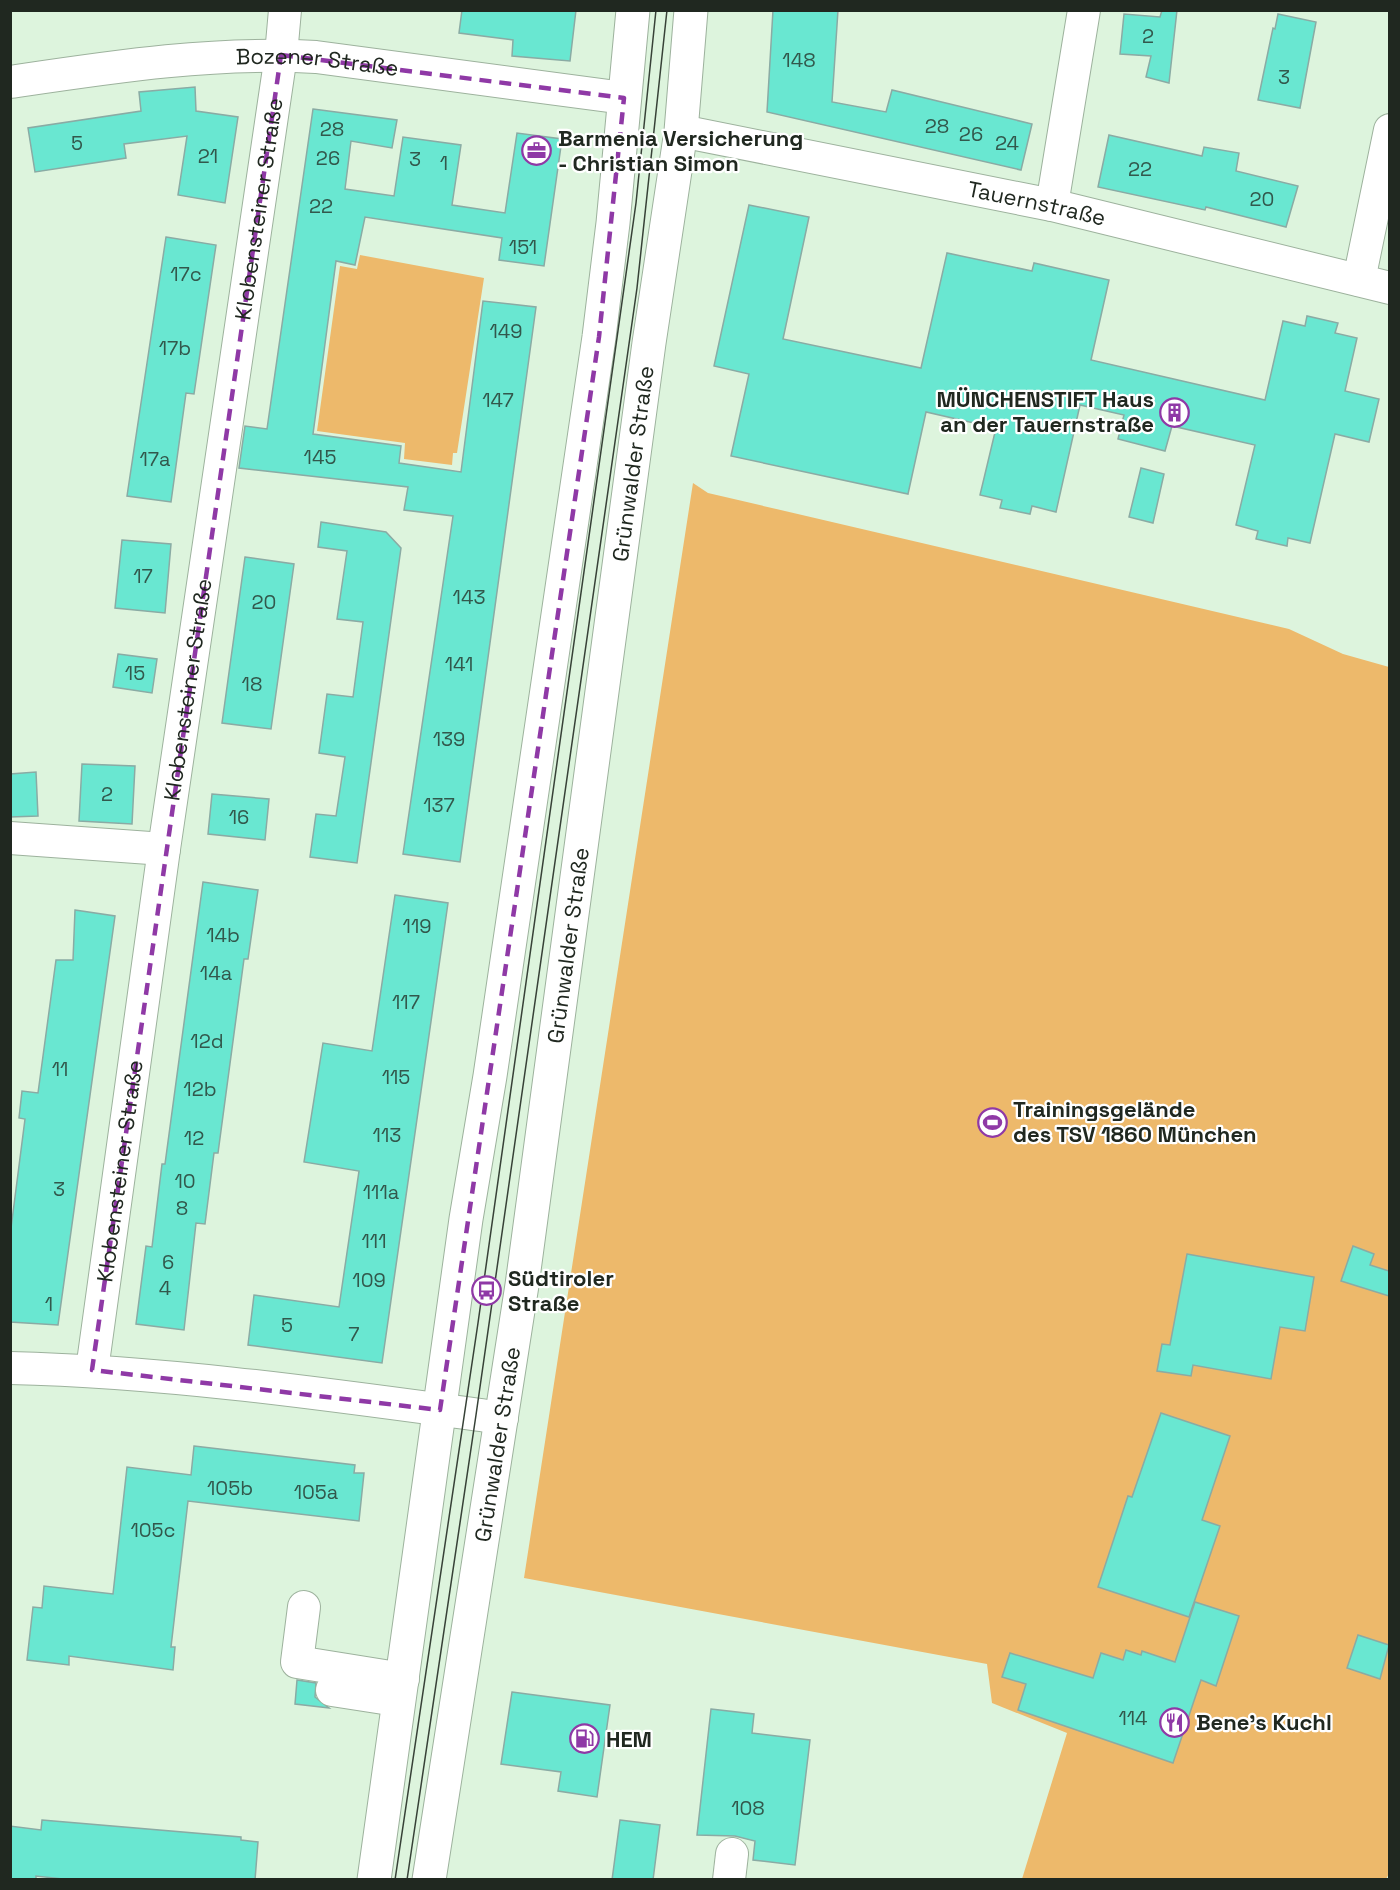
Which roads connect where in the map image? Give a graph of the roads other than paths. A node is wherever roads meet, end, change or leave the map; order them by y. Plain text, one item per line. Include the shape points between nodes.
1 (285, 10) edge
2 (633, 10) edge
3 (691, 10) edge
4 (1084, 10) edge
5 (281, 55) junction
6 (10, 82) edge
7 (624, 98) junction
8 (1389, 130) edge
9 (681, 131) junction
10 (1053, 205) junction
11 (1359, 280) junction
12 (1389, 288) edge
13 (10, 838) edge
14 (164, 849) junction
15 (10, 1368) edge
16 (92, 1370) junction
17 (440, 1410) junction
18 (502, 1418) junction
19 (304, 1607) dead end
20 (332, 1690) dead end
21 (401, 1690) junction
22 (374, 1880) edge
23 (429, 1880) edge

1 - 5 street, Klobensteiner Straße
2 - 7 main road
3 - 9 main road, Grünwalder Straße
4 - 10 street
5 - 6 street, Bozener Straße via 125,66
5 - 7 street, Bozener Straße
5 - 14 street, Klobensteiner Straße
7 - 17 main road via 599,336
8 - 11 street
9 - 10 street, Tauernstraße
9 - 18 main road, Grünwalder Straße
10 - 11 street, Tauernstraße
11 - 12 street, Tauernstraße
13 - 14 street
14 - 16 street, Klobensteiner Straße
15 - 16 street
16 - 17 street via 257,1385
17 - 18 street
17 - 21 main road
18 - 23 main road, Grünwalder Straße
19 - 21 street via 297,1662
20 - 21 street
21 - 22 main road

